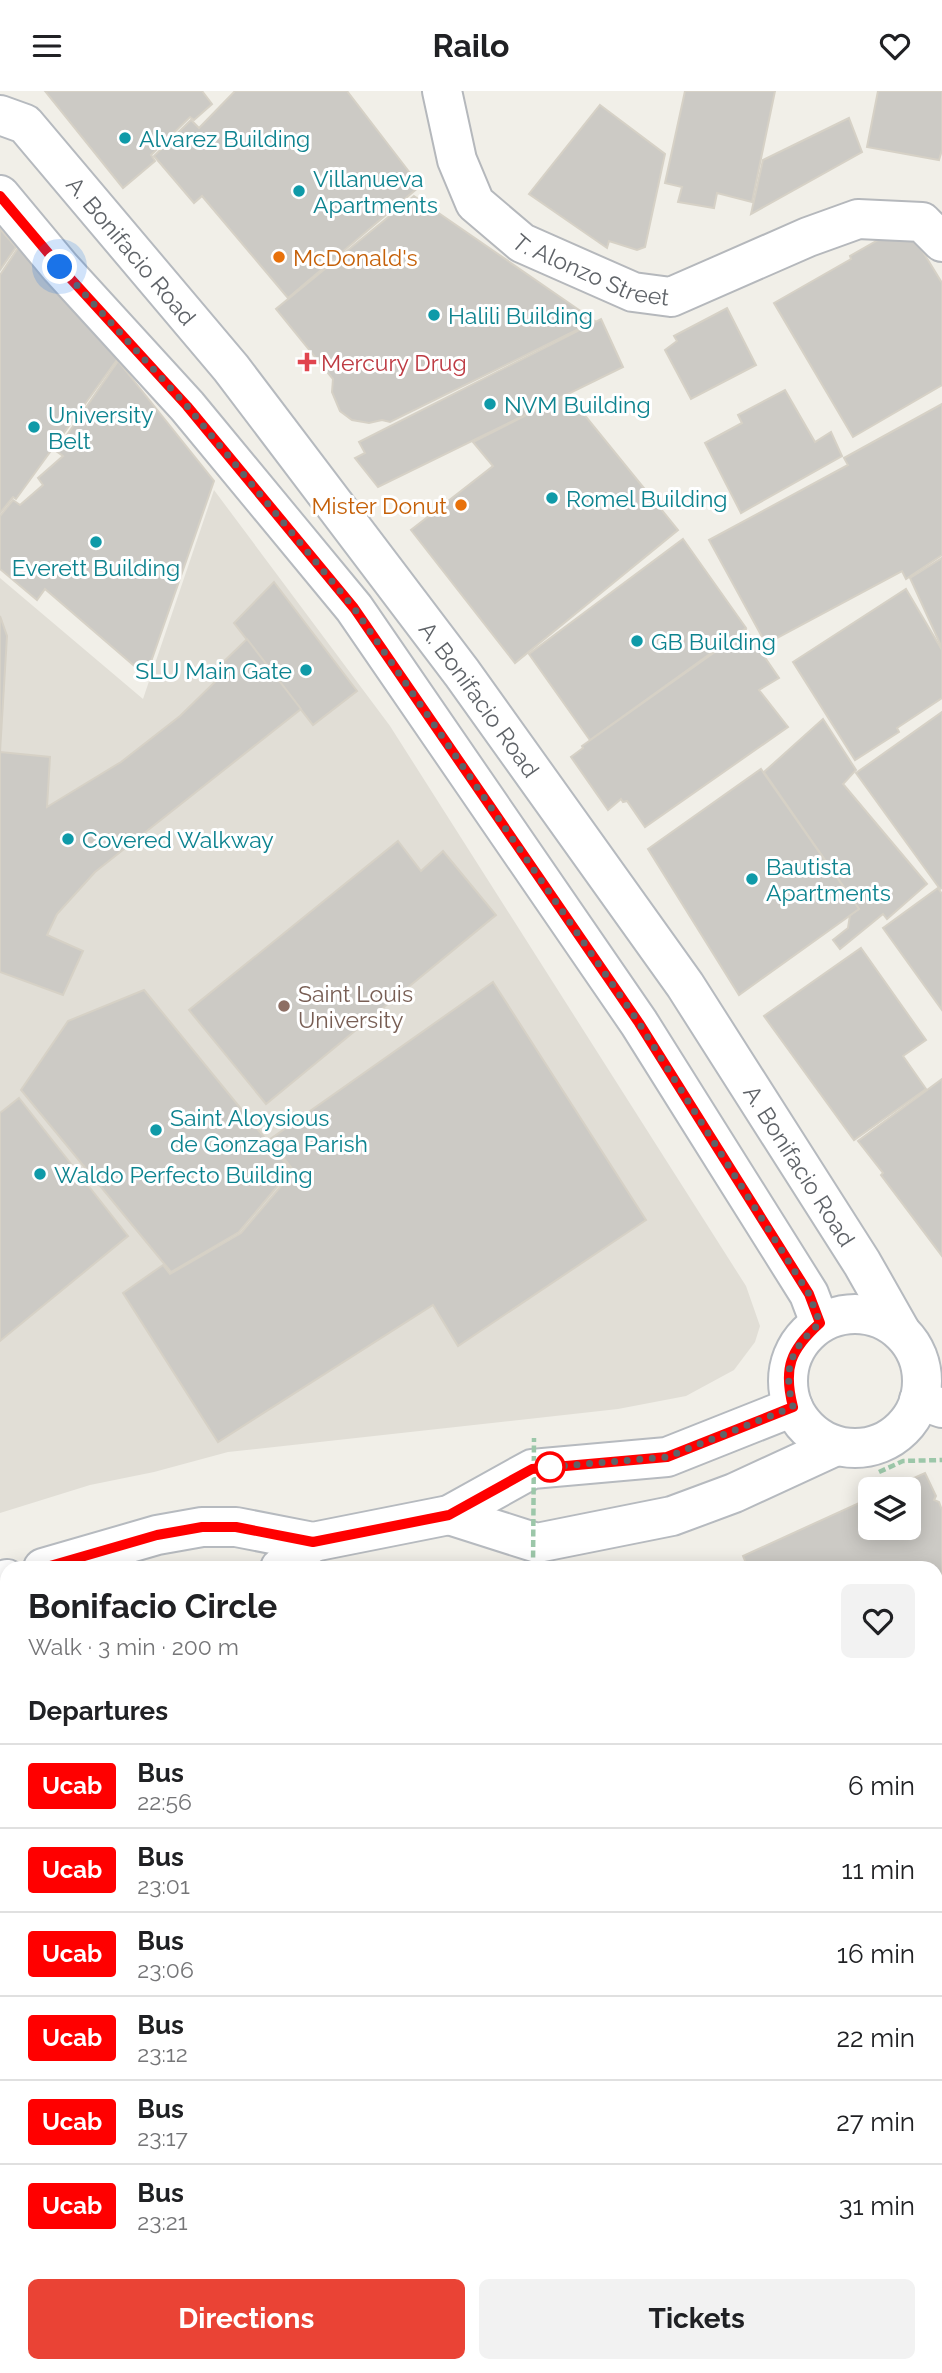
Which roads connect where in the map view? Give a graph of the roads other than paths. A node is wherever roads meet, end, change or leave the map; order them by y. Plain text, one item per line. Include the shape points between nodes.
1 (442, 91) edge
2 (0, 115) edge
3 (0, 195) edge
4 (942, 241) edge
5 (820, 1323) junction
6 (900, 1330) junction
7 (931, 1404) edge
8 (793, 1407) junction
9 (836, 1446) junction
10 (449, 1515) junction
11 (313, 1542) junction
12 (67, 1561) edge
13 (290, 1561) edge

1 - 4 main road, T. Alonzo Street via 457,160 475,203 522,243 633,292 671,297 858,219 922,222
2 - 6 main road, A. Bonifacio Road via 25,124 231,368 454,663 685,985 862,1262
3 - 5 main road via 187,406 354,608 639,1023 809,1294
5 - 6 main road via 852,1313 868,1314
5 - 8 main road via 795,1350 789,1366
6 - 7 main road via 915,1350
7 - 9 main road via 886,1441 856,1448
8 - 9 main road via 804,1425
8 - 10 main road via 667,1457 532,1469
9 - 10 main road via 672,1516 537,1543
10 - 11 main road
11 - 12 main road via 236,1527 202,1527
11 - 13 main road

